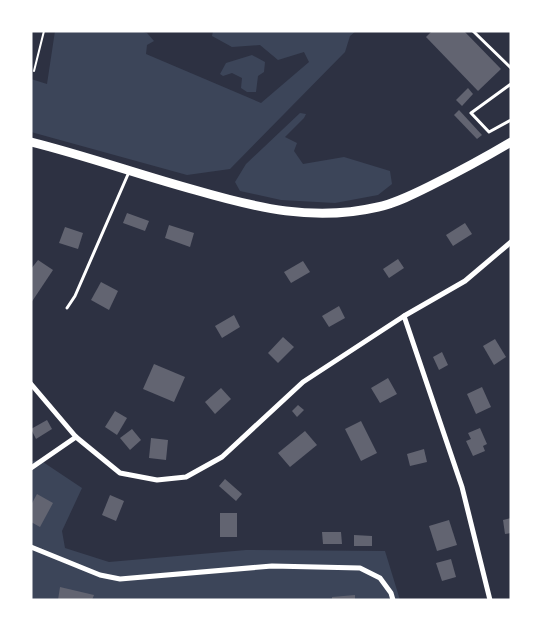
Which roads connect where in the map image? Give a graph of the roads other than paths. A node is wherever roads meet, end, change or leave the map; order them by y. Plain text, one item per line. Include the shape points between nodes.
1 (473, 31) edge
2 (511, 68) edge
3 (511, 84) edge
4 (511, 120) edge
5 (31, 142) edge
6 (511, 142) edge
7 (129, 172) junction
8 (511, 242) edge
9 (67, 308) dead end
10 (404, 316) junction
11 (31, 384) edge
12 (76, 437) junction
13 (31, 468) edge
14 (31, 547) edge
15 (393, 600) edge
16 (490, 600) edge

1 - 2 lane
3 - 4 lane via 471,114 489,132
5 - 7 main road
6 - 7 main road via 409,196 380,207 348,213 279,211
7 - 9 lane
8 - 10 street via 465,281
10 - 12 street via 303,382 222,457 186,477 157,480 120,473
10 - 16 street via 462,487
11 - 12 street
12 - 13 street
14 - 15 street via 100,575 120,579 272,566 360,568 380,578

